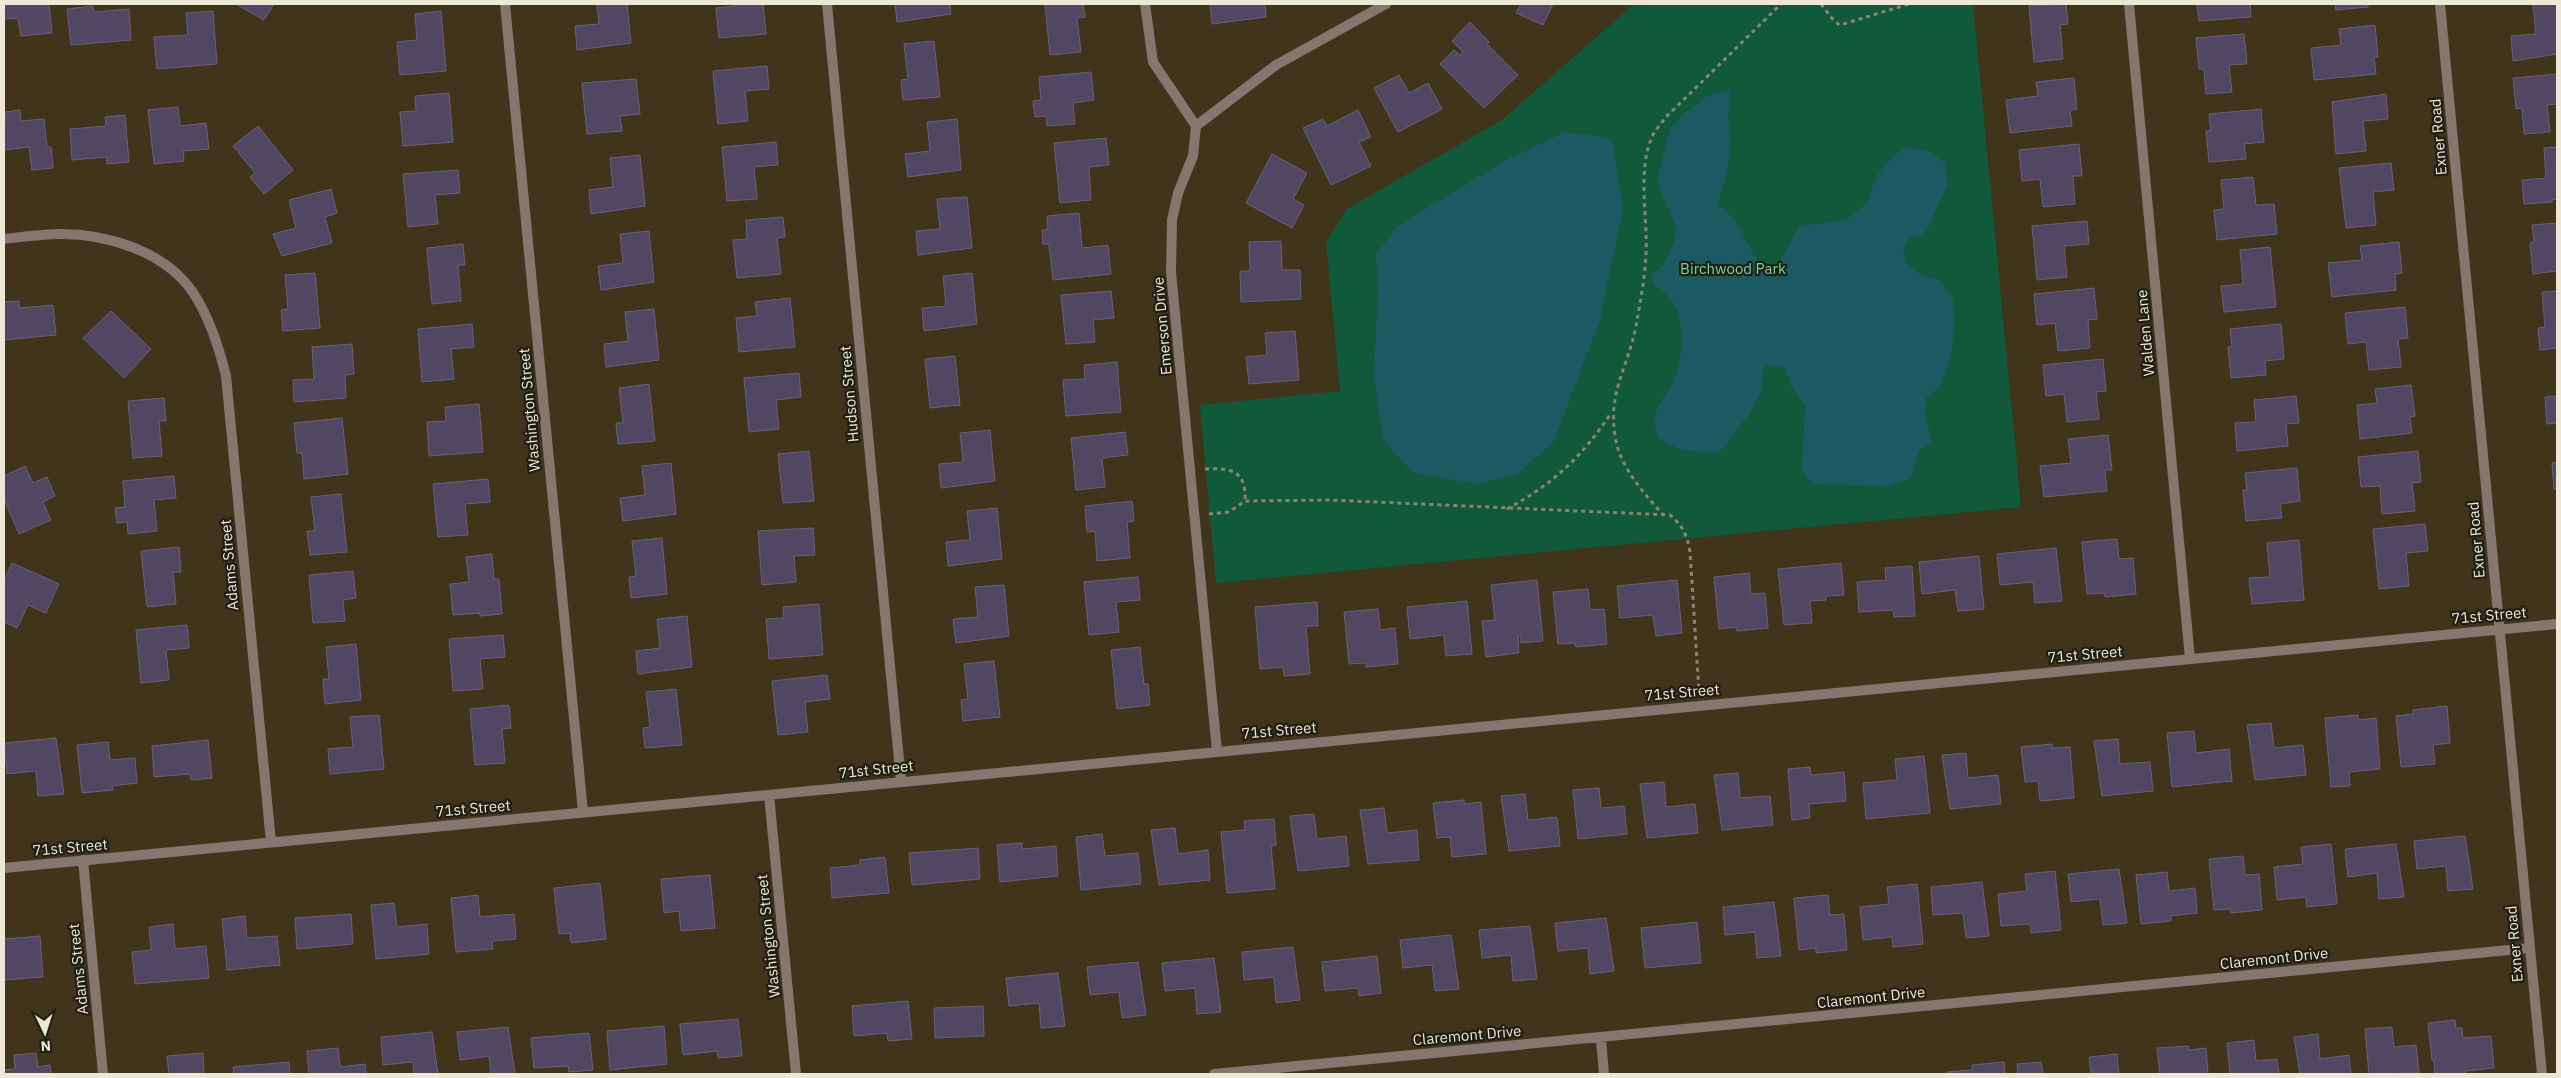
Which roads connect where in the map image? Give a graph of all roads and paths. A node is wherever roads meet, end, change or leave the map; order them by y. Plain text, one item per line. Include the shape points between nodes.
1 (506, 4) edge
2 (827, 4) edge
3 (1145, 4) edge
4 (1386, 4) edge
5 (1781, 4) edge
6 (1821, 4) edge
7 (1909, 4) edge
8 (2129, 4) edge
9 (2440, 4) edge
10 (1196, 126) junction
11 (4, 238) edge
12 (1612, 413) junction
13 (1191, 469) junction
14 (1245, 501) junction
15 (1506, 509) junction
16 (1195, 514) junction
17 (1664, 516) junction
18 (2557, 624) edge
19 (2499, 629) junction
20 (2190, 659) junction
21 (1700, 705) junction
22 (1217, 751) junction
23 (901, 781) junction
24 (769, 794) junction
25 (583, 812) junction
26 (271, 842) junction
27 (83, 860) junction
28 (4, 868) edge
29 (2530, 948) junction
30 (1601, 1038) junction
31 (103, 1074) edge
32 (796, 1074) edge
33 (1214, 1074) edge
34 (1604, 1074) edge
35 (2542, 1074) edge

1 - 25 street, Washington Street
2 - 23 street, Hudson Street
3 - 10 street via 1153,62
4 - 10 street via 1276,65
5 - 12 path via 1665,118 1652,137 1646,158 1646,254 1636,328 1614,393
6 - 7 path via 1840,25
8 - 20 street, Walden Lane
9 - 19 street, Exner Road
10 - 13 street, Emerson Drive via 1193,156 1178,193 1171,236 1171,272
11 - 26 street, Adams Street via 60,234 107,239 132,246 172,270 192,291 214,335 226,376
12 - 15 path via 1565,471 1534,494
12 - 17 path via 1615,439 1626,468
13 - 14 path via 1228,468 1239,475 1246,486
13 - 16 street, Emerson Drive
14 - 15 path via 1330,500
14 - 16 path via 1229,512
15 - 17 path
16 - 22 street, Emerson Drive
17 - 21 path via 1670,515 1681,524 1687,536
18 - 19 street, 71st Street
19 - 20 street, 71st Street
19 - 29 street, Exner Road
20 - 21 street, 71st Street
21 - 22 street, 71st Street
22 - 23 street, 71st Street
23 - 24 street, 71st Street
24 - 25 street, 71st Street
24 - 32 street, Washington Street
25 - 26 street, 71st Street
26 - 27 street, 71st Street
27 - 28 street, 71st Street
27 - 31 street, Adams Street
29 - 30 street, Claremont Drive
29 - 35 street, Exner Road
30 - 33 street, Claremont Drive
30 - 34 street

